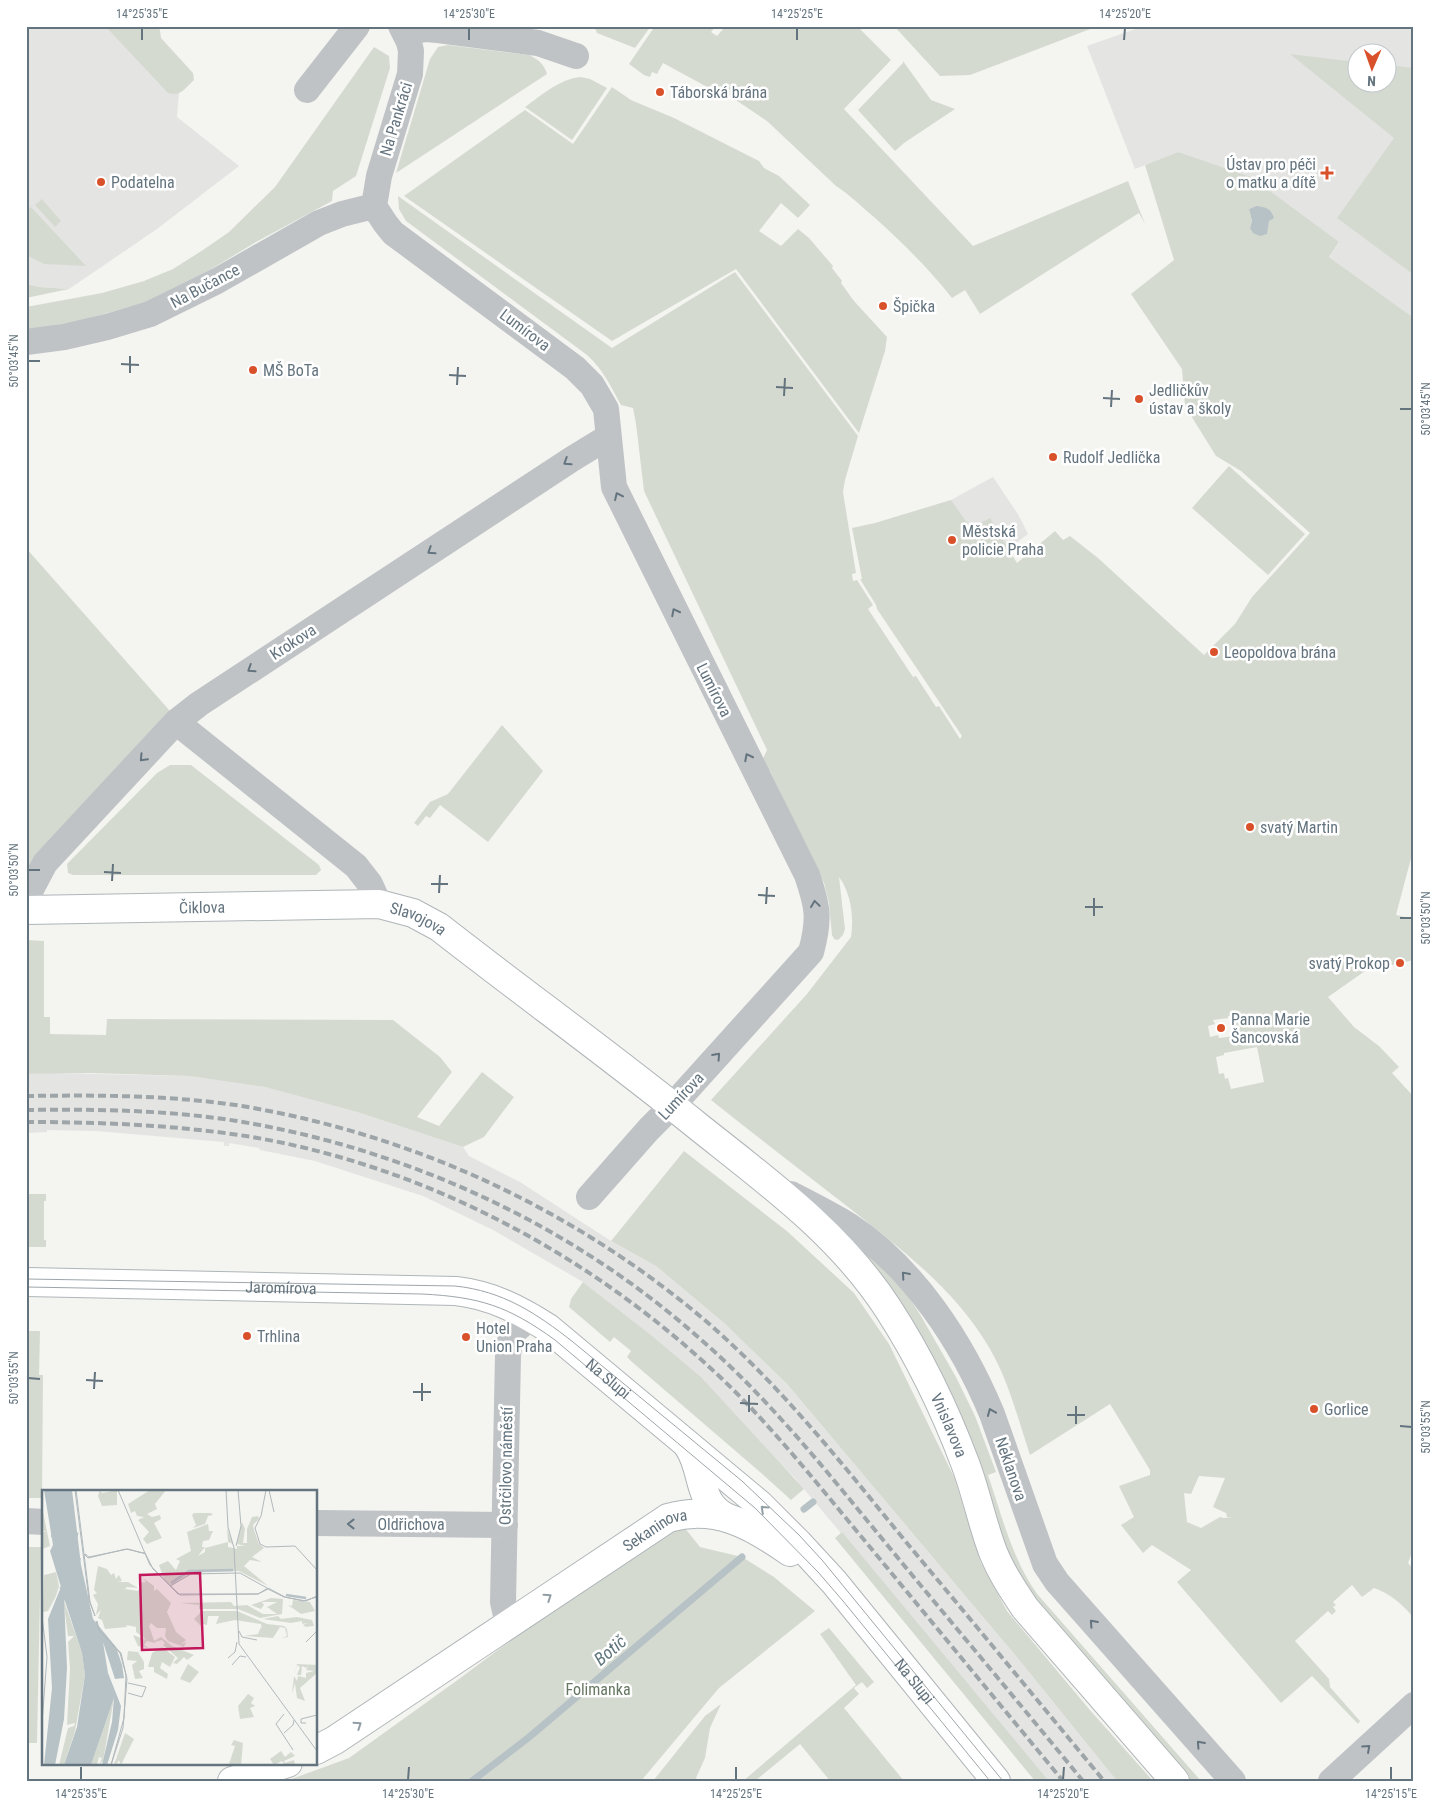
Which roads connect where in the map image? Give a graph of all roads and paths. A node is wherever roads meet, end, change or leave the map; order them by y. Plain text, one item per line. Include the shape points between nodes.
1 (357, 26) edge
2 (403, 30) edge
3 (576, 56) dead end
4 (307, 90) dead end
5 (374, 206) junction
6 (26, 342) edge
7 (608, 437) junction
8 (176, 722) junction
9 (26, 899) edge
10 (379, 904) junction
11 (26, 910) edge
12 (673, 1105) junction
13 (770, 1182) junction
14 (589, 1197) dead end
15 (26, 1282) edge
16 (531, 1316) junction
17 (686, 1442) junction
18 (728, 1518) junction
19 (26, 1522) edge
20 (42, 1522) edge
21 (318, 1524) edge
22 (505, 1525) junction
23 (834, 1582) junction
24 (508, 1624) junction
25 (1414, 1705) edge
26 (318, 1749) edge
27 (285, 1764) edge
28 (232, 1781) edge
29 (996, 1781) edge
30 (1176, 1781) edge
31 (1233, 1781) edge
32 (1331, 1781) edge

1 - 4 street
2 - 3 street, Na Pankráci via 438,30 538,43
2 - 5 street, Na Pankráci via 411,51 410,74 379,176
5 - 6 street, Na Bučance via 319,223 217,281 150,314 81,333
5 - 7 street, Lumírova via 393,233 592,384 606,409
7 -> 8 street, Krokova
12 -> 7 street, Lumírova via 811,952 817,928 816,901 807,875 614,488
8 -> 9 street, Krokova via 45,863
8 - 10 street, Slavojova via 356,866 370,884
10 - 11 main road, Čiklova
10 - 12 main road, Slavojova via 413,913 440,927
12 - 13 main road, Vnislavova
12 - 14 street, Lumírova
13 - 30 main road, Vnislavova via 843,1249 889,1310 946,1415 993,1552 1025,1608
31 -> 13 street, Neklanova via 1057,1582 1045,1564 984,1394 949,1333 920,1292 880,1250 848,1225
15 - 16 main road, Jaromírova via 456,1291 486,1297
16 - 17 main road, Na Slupi
16 - 22 street, Ostrčilovo náměstí via 510,1339
17 - 18 main road via 708,1503 718,1514
23 -> 17 main road via 759,1504
18 - 23 main road, Sekaninova via 755,1528
24 -> 18 main road, Sekaninova via 668,1518 689,1514
19 - 20 street
22 -> 21 street, Oldřichova
22 - 24 street, Ostrčilovo náměstí via 503,1602
23 - 29 main road, Na Slupi
26 -> 24 main road, Sekaninova
32 -> 25 street
27 - 28 main road

